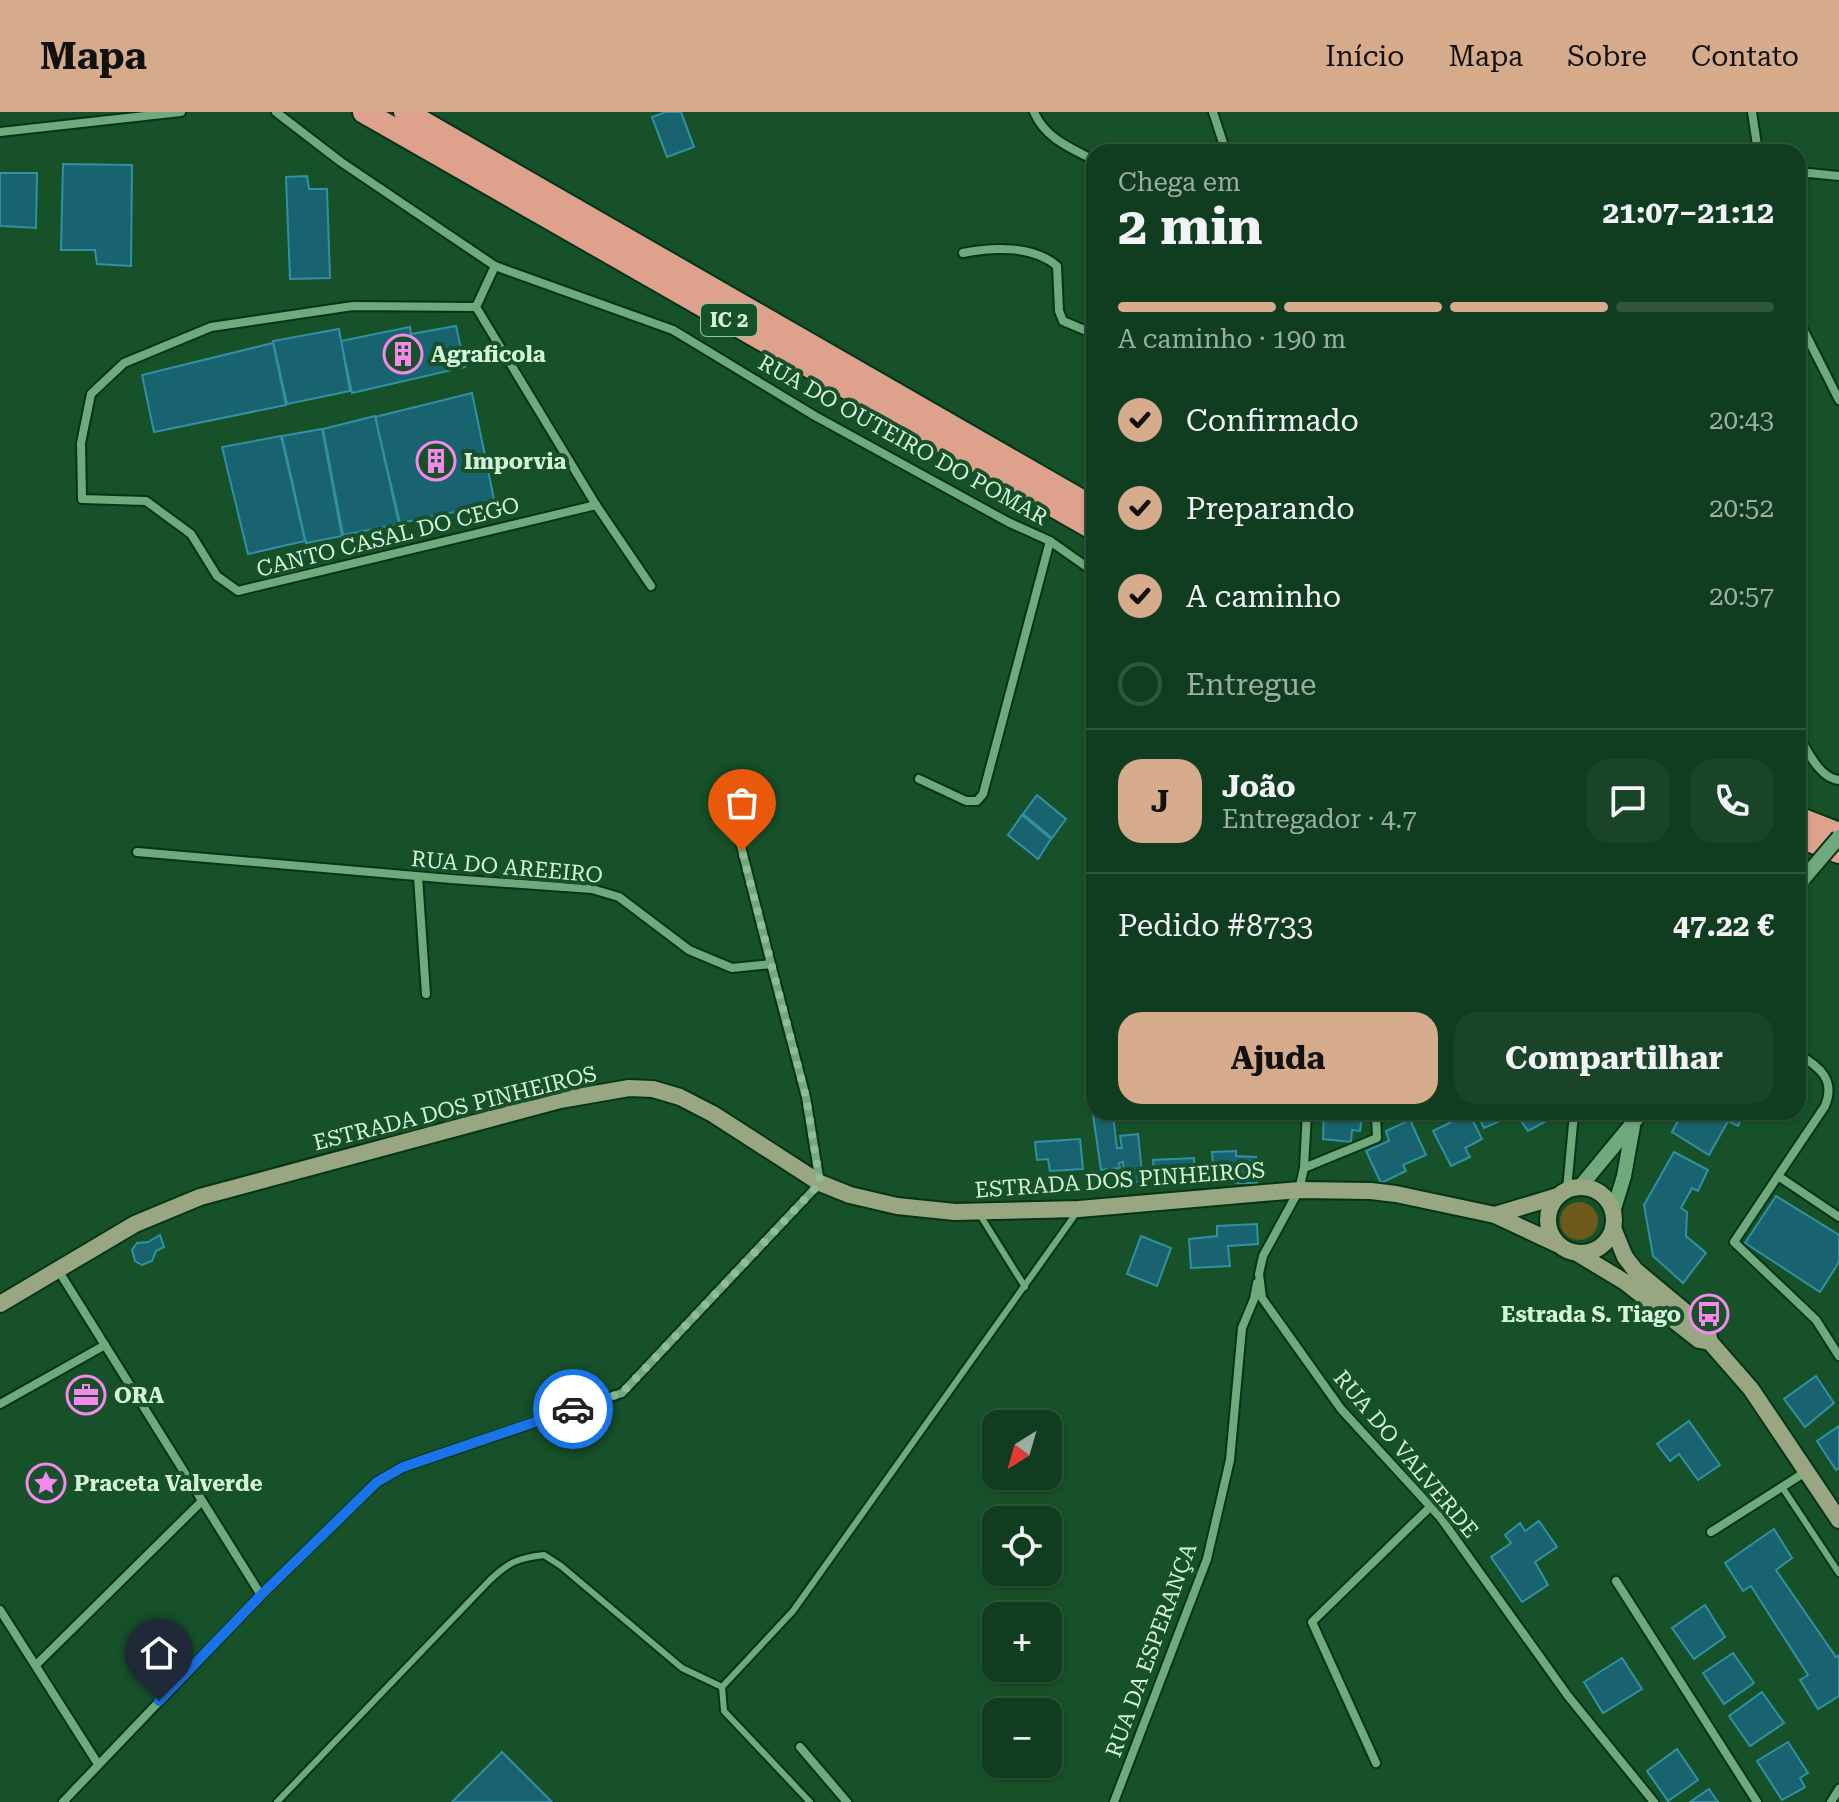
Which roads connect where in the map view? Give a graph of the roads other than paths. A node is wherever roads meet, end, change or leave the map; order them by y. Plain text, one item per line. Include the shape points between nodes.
1 (181, 112) edge
2 (276, 112) edge
3 (364, 112) edge
4 (405, 112) edge
5 (1034, 112) edge
6 (1213, 112) edge
7 (1752, 112) edge
8 (0, 132) edge
9 (1223, 144) edge
10 (1757, 144) edge
11 (1086, 156) edge
12 (1806, 174) edge
13 (1839, 176) edge
14 (963, 253) dead end
15 (495, 266) junction
16 (476, 307) junction
17 (1086, 331) edge
18 (1806, 335) edge
19 (1839, 400) edge
20 (1086, 503) edge
21 (596, 505) junction
22 (1086, 524) edge
23 (1050, 541) junction
24 (1086, 566) edge
25 (651, 586) dead end
26 (1806, 747) edge
27 (919, 779) dead end
28 (1839, 780) edge
29 (728, 795) dead end
30 (1806, 822) edge
31 (1839, 836) edge
32 (1806, 839) edge
33 (137, 852) dead end
34 (1839, 852) edge
35 (1806, 876) edge
36 (418, 877) junction
37 (771, 964) junction
38 (426, 994) dead end
39 (1806, 1059) edge
40 (1307, 1120) edge
41 (1376, 1120) edge
42 (1574, 1120) edge
43 (1637, 1120) edge
44 (1633, 1126) junction
45 (1304, 1168) junction
46 (1778, 1176) junction
47 (820, 1183) junction
48 (1299, 1190) junction
49 (1568, 1191) junction
50 (1079, 1209) junction
51 (978, 1212) junction
52 (1495, 1215) junction
53 (1839, 1217) edge
54 (1613, 1220) junction
55 (1557, 1244) junction
56 (1577, 1253) junction
57 (58, 1269) junction
58 (1259, 1274) junction
59 (1025, 1287) junction
60 (0, 1304) edge
61 (1710, 1342) junction
62 (105, 1345) junction
63 (1839, 1356) edge
64 (0, 1404) edge
65 (1808, 1471) junction
66 (1782, 1487) junction
67 (201, 1502) junction
68 (1430, 1507) junction
69 (1839, 1520) edge
70 (1711, 1532) dead end
71 (1839, 1573) edge
72 (1616, 1581) dead end
73 (261, 1595) junction
74 (0, 1610) edge
75 (36, 1665) junction
76 (722, 1687) junction
77 (800, 1747) dead end
78 (1376, 1763) dead end
79 (98, 1764) junction
80 (1839, 1789) edge
81 (63, 1802) edge
82 (277, 1802) edge
83 (810, 1802) edge
84 (847, 1802) edge
85 (1114, 1802) edge
86 (1654, 1802) edge
87 (1757, 1802) edge
88 (1831, 1802) edge

1 - 8 street
2 - 15 street, RUA DO OUTEIRO DO POMAR
3 - 22 highway, IC 2
4 - 20 highway, IC 2
5 - 11 street via 1045,132
6 - 9 street
7 - 10 street
12 - 13 street
14 - 17 street via 1007,249 1048,258 1057,266 1063,321
15 - 16 street
15 - 23 street, RUA DO OUTEIRO DO POMAR via 673,330 815,416
16 - 21 street
16 - 21 street, CANTO CASAL DO CEGO via 353,306 211,327 124,363 91,394 81,443 82,499 146,501 191,534 217,576 238,591
18 - 19 street
21 - 25 street
23 - 24 street, RUA DO OUTEIRO DO POMAR
23 - 27 street via 983,794 977,801 966,801
26 - 28 street via 1823,774
29 - 37 street
30 - 31 highway
31 - 35 street, bridge
32 - 34 highway
33 - 36 street, RUA DO AREEIRO
36 - 37 street, RUA DO AREEIRO via 592,889 619,897 689,950 732,968
36 - 38 street
37 - 47 street via 806,1097
39 - 46 street via 1826,1078 1830,1095
40 - 45 street
41 - 45 street via 1377,1138
42 - 49 street
43 - 44 street
44 - 49 street
44 - 54 street
45 - 48 street
46 - 53 street
46 - 63 street via 1734,1242 1816,1320
47 - 51 main road, ESTRADA DOS PINHEIROS via 907,1208
47 - 57 main road, ESTRADA DOS PINHEIROS via 680,1097 653,1089 616,1089 200,1197 135,1224
47 - 73 street via 622,1393 403,1467 377,1482
48 - 50 main road, ESTRADA DOS PINHEIROS
48 - 52 main road, ESTRADA DOS PINHEIROS via 1396,1194
48 - 58 street via 1263,1256
49 - 52 main road, ESTRADA DOS PINHEIROS
49 - 54 main road via 1601,1194
49 - 55 main road via 1547,1215
50 - 51 main road, ESTRADA DOS PINHEIROS
50 - 59 lane
51 - 59 lane
52 - 55 main road, ESTRADA DOS PINHEIROS
54 - 56 main road via 1603,1245
54 - 61 main road via 1635,1270 1707,1330
55 - 56 main road
56 - 61 main road via 1625,1282 1699,1340
57 - 60 main road, ESTRADA DOS PINHEIROS
57 - 62 street
58 - 68 street, RUA DO VALVERDE via 1262,1298 1341,1409
58 - 85 street, RUA DA ESPERANÇA via 1242,1328 1230,1460 1207,1559
59 - 76 lane via 793,1611
61 - 65 main road via 1751,1389
62 - 64 street
62 - 67 street
65 - 66 street
65 - 69 main road
66 - 70 street
66 - 71 lane
67 - 73 street
67 - 75 street
68 - 78 street via 1312,1622
68 - 86 street, RUA DO VALVERDE via 1568,1696
72 - 87 street
73 - 79 street
74 - 75 street
75 - 79 street
76 - 82 lane via 682,1668 561,1566 544,1555 526,1557 508,1563 490,1580
76 - 83 lane via 724,1711
77 - 84 street
79 - 81 street
80 - 88 street

